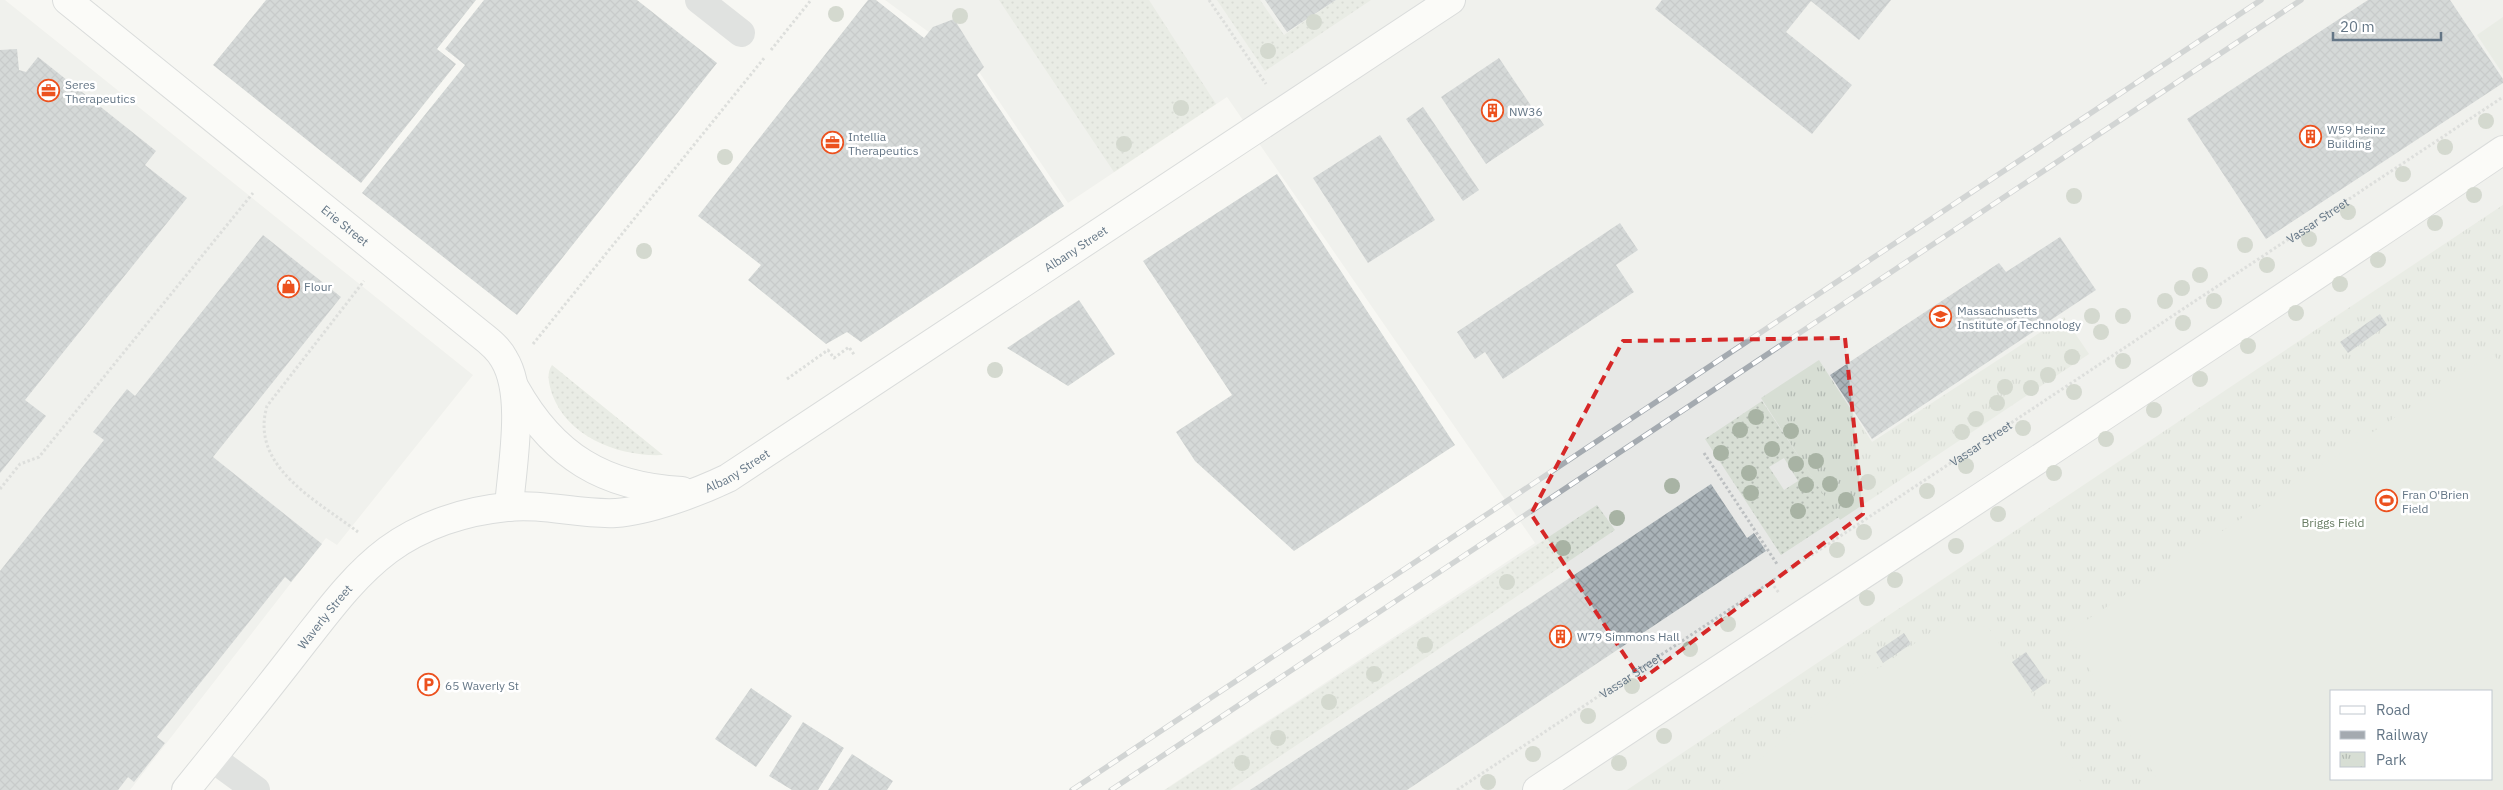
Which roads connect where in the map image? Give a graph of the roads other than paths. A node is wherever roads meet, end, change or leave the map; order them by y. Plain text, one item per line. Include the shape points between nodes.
1 (67, 0) edge
2 (699, 0) edge
3 (1451, 0) edge
4 (741, 33) dead end
5 (2503, 150) edge
6 (512, 380) junction
7 (698, 490) junction
8 (509, 507) junction
9 (212, 758) junction
10 (186, 790) edge
11 (256, 790) edge
12 (1537, 790) edge

1 - 6 main road, Erie Street via 488,340 504,358
2 - 4 street
3 - 7 main road, Albany Street via 746,468
5 - 12 main road via 2247,323
6 - 7 main road, Albany Street via 530,412 553,440 591,470 638,486
6 - 8 main road, Erie Street via 516,412
7 - 8 main road, Albany Street via 644,508 616,513
8 - 9 main road, Waverly Street via 481,510 441,522 416,533 371,564 340,597
9 - 10 main road, Waverly Street
9 - 11 street

